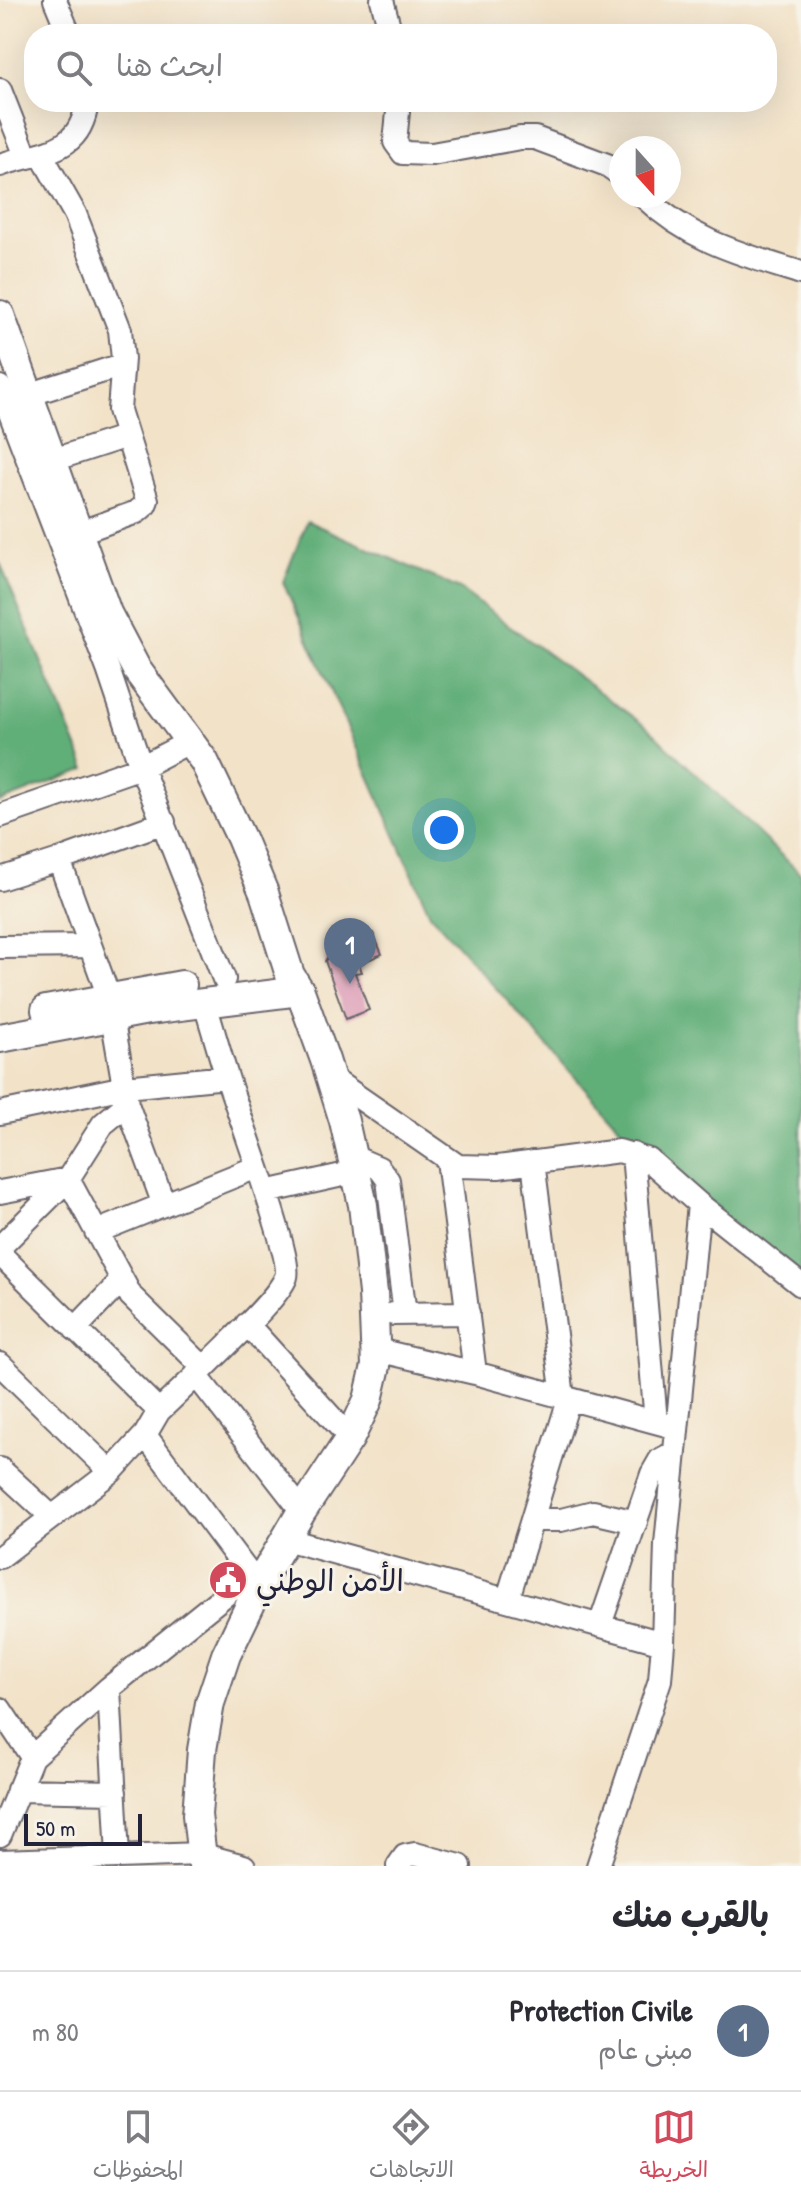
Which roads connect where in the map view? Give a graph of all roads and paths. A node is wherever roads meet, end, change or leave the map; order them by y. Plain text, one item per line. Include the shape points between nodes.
1 (55, 0) edge
2 (382, 0) edge
3 (65, 24) edge
4 (388, 24) edge
5 (0, 90) edge
6 (84, 112) edge
7 (398, 112) edge
8 (33, 155) junction
9 (0, 165) edge
10 (609, 166) edge
11 (657, 208) edge
12 (801, 273) edge
13 (0, 315) edge
14 (122, 365) junction
15 (0, 387) edge
16 (28, 395) junction
17 (127, 436) junction
18 (50, 461) junction
19 (78, 533) junction
20 (86, 585) junction
21 (191, 741) junction
22 (141, 767) junction
23 (0, 816) edge
24 (164, 822) junction
25 (59, 860) junction
26 (0, 879) edge
27 (90, 946) junction
28 (0, 947) edge
29 (224, 979) junction
30 (295, 983) junction
31 (146, 1000) junction
32 (204, 1001) junction
33 (110, 1006) junction
34 (0, 1020) edge
35 (0, 1038) edge
36 (227, 1077) junction
37 (331, 1078) junction
38 (126, 1096) junction
39 (0, 1113) edge
40 (633, 1154) junction
41 (448, 1160) junction
42 (533, 1162) junction
43 (354, 1165) junction
44 (257, 1167) junction
45 (68, 1179) junction
46 (0, 1192) edge
47 (266, 1192) junction
48 (699, 1204) junction
49 (164, 1205) junction
50 (96, 1232) junction
51 (0, 1247) edge
52 (0, 1254) edge
53 (121, 1281) junction
54 (801, 1285) edge
55 (468, 1313) junction
56 (405, 1314) junction
57 (375, 1315) junction
58 (247, 1324) junction
59 (75, 1329) junction
60 (377, 1350) junction
61 (0, 1364) edge
62 (200, 1371) junction
63 (475, 1373) junction
64 (566, 1398) junction
65 (159, 1411) junction
66 (666, 1425) junction
67 (145, 1435) junction
68 (350, 1438) junction
69 (675, 1452) junction
70 (0, 1469) edge
71 (111, 1472) junction
72 (302, 1511) junction
73 (52, 1517) junction
74 (532, 1520) junction
75 (636, 1522) junction
76 (285, 1539) junction
77 (0, 1557) edge
78 (258, 1574) junction
79 (508, 1598) junction
80 (600, 1625) junction
81 (663, 1643) junction
82 (109, 1688) junction
83 (0, 1709) edge
84 (32, 1757) junction
85 (18, 1790) junction
86 (115, 1792) junction
87 (0, 1835) edge
88 (118, 1857) junction
89 (202, 1860) edge
90 (0, 1861) edge
91 (244, 1866) edge
92 (398, 1866) edge
93 (460, 1866) edge
94 (598, 1866) edge

1 - 3 street
2 - 4 street
5 - 8 street
6 - 8 street via 78,132 53,151
7 - 10 street via 395,142 403,153 432,154 535,138
8 - 9 street
8 - 14 street via 75,214 120,330
11 - 12 street via 706,242
13 - 16 main road
14 - 16 street
14 - 17 street via 118,402
15 - 20 street
16 - 18 main road
17 - 18 street
17 - 19 street via 145,505
18 - 19 main road
19 - 20 main road
20 - 21 main road via 137,670
20 - 22 street
21 - 22 street
21 - 30 main road via 241,838
22 - 23 street
22 - 24 street
24 - 25 street
24 - 29 street
25 - 26 street
25 - 27 street
27 - 28 street
27 - 33 street
29 - 30 main road
29 - 31 main road
30 - 32 main road
30 - 37 main road
31 - 32 main road
31 - 33 main road
32 - 36 street
33 - 34 main road
33 - 35 main road
33 - 38 street
36 - 38 street
36 - 44 street
37 - 41 street
37 - 43 main road
38 - 39 street
38 - 45 street
38 - 49 street
40 - 42 street via 604,1152
40 - 48 street via 649,1160
40 - 66 street
41 - 42 street via 469,1168
41 - 55 street
42 - 64 street
43 - 47 street
43 - 56 street via 379,1168 388,1180
43 - 57 main road
44 - 47 street
44 - 49 street
45 - 46 street
45 - 50 street
45 - 51 street
47 - 58 street via 287,1273
48 - 54 street
48 - 66 street
49 - 50 street
50 - 53 street
52 - 59 street
53 - 59 street
53 - 62 street
55 - 56 street
55 - 63 street
56 - 57 street
57 - 60 main road
58 - 62 street
58 - 68 street
59 - 65 street
60 - 63 street
60 - 68 main road via 368,1400
61 - 71 street
62 - 65 street
62 - 72 street
63 - 64 street
64 - 66 street
64 - 74 street
65 - 67 street
66 - 69 street
67 - 71 street
67 - 78 street
68 - 72 main road
69 - 75 street via 655,1468
69 - 81 street
70 - 73 street
71 - 73 street
72 - 76 main road
73 - 77 street
74 - 75 street via 593,1512
74 - 79 street
75 - 80 street
76 - 78 main road
76 - 79 street
78 - 82 street
78 - 89 main road via 210,1703 197,1815
79 - 80 street
80 - 81 street
81 - 94 street via 660,1680
82 - 84 street
82 - 86 street
83 - 84 street
84 - 85 street
85 - 86 street
85 - 87 street
86 - 88 street
88 - 89 street
88 - 90 street
89 - 91 street
92 - 93 street via 405,1856 415,1854

